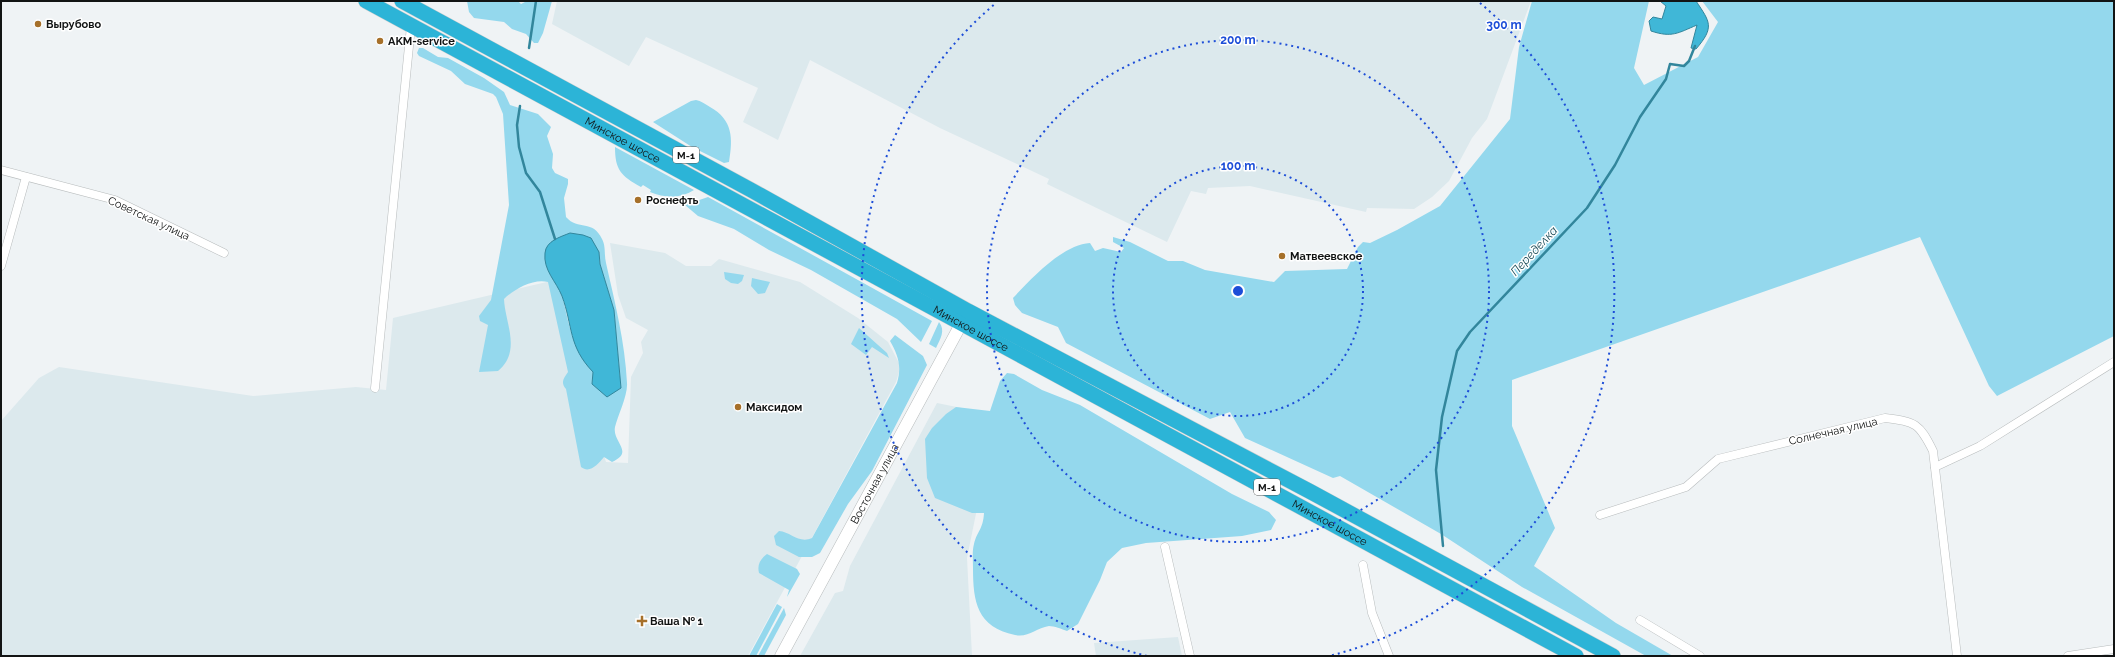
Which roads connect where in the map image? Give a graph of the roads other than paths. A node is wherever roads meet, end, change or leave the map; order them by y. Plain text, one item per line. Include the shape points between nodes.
1 (366, 1) edge
2 (402, 1) edge
3 (411, 26) junction
4 (1, 170) edge
5 (26, 177) junction
6 (224, 253) dead end
7 (1, 266) edge
8 (968, 311) junction
9 (961, 324) junction
10 (2114, 362) edge
11 (1094, 378) junction
12 (375, 388) dead end
13 (1087, 391) junction
14 (1935, 467) junction
15 (1600, 516) dead end
16 (1165, 547) dead end
17 (1363, 565) dead end
18 (1640, 620) dead end
19 (2114, 649) edge
20 (781, 656) edge
21 (1190, 656) edge
22 (1389, 656) edge
23 (1576, 656) edge
24 (1613, 656) edge
25 (1700, 656) edge
26 (1957, 656) edge
27 (2068, 656) edge

1 - 3 highway, Минское шоссе / М-1
2 - 8 highway, Минское шоссе / М-1
3 - 9 highway, Минское шоссе / М-1
3 - 12 street
4 - 5 street, Советская улица
5 - 6 street, Советская улица via 115,200
5 - 7 street
8 - 9 street, Восточная улица
8 - 11 highway, Минское шоссе / М-1
9 - 13 highway, Минское шоссе / М-1
9 - 20 street, Восточная улица
10 - 14 street via 1980,446
11 - 13 street via 1088,377 1084,381 1083,387
11 - 24 highway, Минское шоссе / М-1
13 - 23 highway, Минское шоссе / М-1
14 - 15 street, Солнечная улица via 1934,451 1923,430 1908,421 1885,418 1718,459 1686,487
14 - 26 street, Солнечная улица
16 - 21 street
17 - 22 street via 1372,613
18 - 25 street
19 - 27 street

